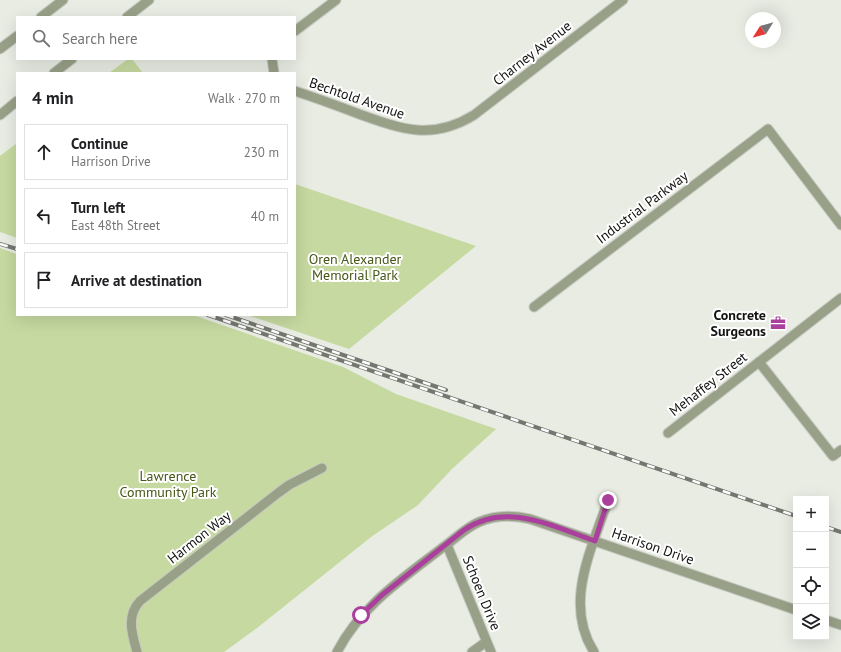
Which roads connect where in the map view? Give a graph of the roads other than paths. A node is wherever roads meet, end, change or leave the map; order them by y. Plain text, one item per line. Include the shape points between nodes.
1 (63, 0) edge
2 (149, 0) edge
3 (336, 0) edge
4 (622, 0) edge
5 (42, 16) edge
6 (128, 16) edge
7 (296, 31) edge
8 (16, 37) edge
9 (0, 49) edge
10 (71, 60) edge
11 (55, 72) edge
12 (296, 90) edge
13 (16, 103) edge
14 (0, 114) edge
15 (456, 124) joint
16 (841, 225) edge
17 (841, 298) edge
18 (534, 307) dead end
19 (759, 362) junction
20 (668, 433) dead end
21 (841, 450) edge
22 (322, 468) dead end
23 (608, 500) dead end
24 (595, 541) junction
25 (447, 545) junction
26 (793, 609) edge
27 (829, 621) edge
28 (841, 625) edge
29 (486, 642) junction
30 (137, 652) edge
31 (338, 652) edge
32 (472, 652) edge
33 (491, 652) edge
34 (594, 652) edge

1 - 5 street
2 - 6 street
3 - 7 street
4 - 15 street, Charney Avenue via 474,115
8 - 9 street
10 - 11 street
12 - 15 street, Bechtold Avenue via 404,130 434,131
13 - 14 street
16 - 18 street, Industrial Parkway via 768,128
17 - 19 street, Mehaffey Street
19 - 20 street, Mehaffey Street
19 - 21 street via 833,456
22 - 30 street, Harmon Way via 284,489 140,601 134,609 131,623
23 - 24 street
24 - 25 street, Harrison Drive via 530,519 502,516 477,523 464,530
24 - 26 street, Harrison Drive
24 - 34 street via 584,573 580,595 583,626
25 - 29 street, Schoen Drive
25 - 31 street, Harrison Drive via 368,607 352,626
27 - 28 street
29 - 32 street
29 - 33 street, Schoen Drive

